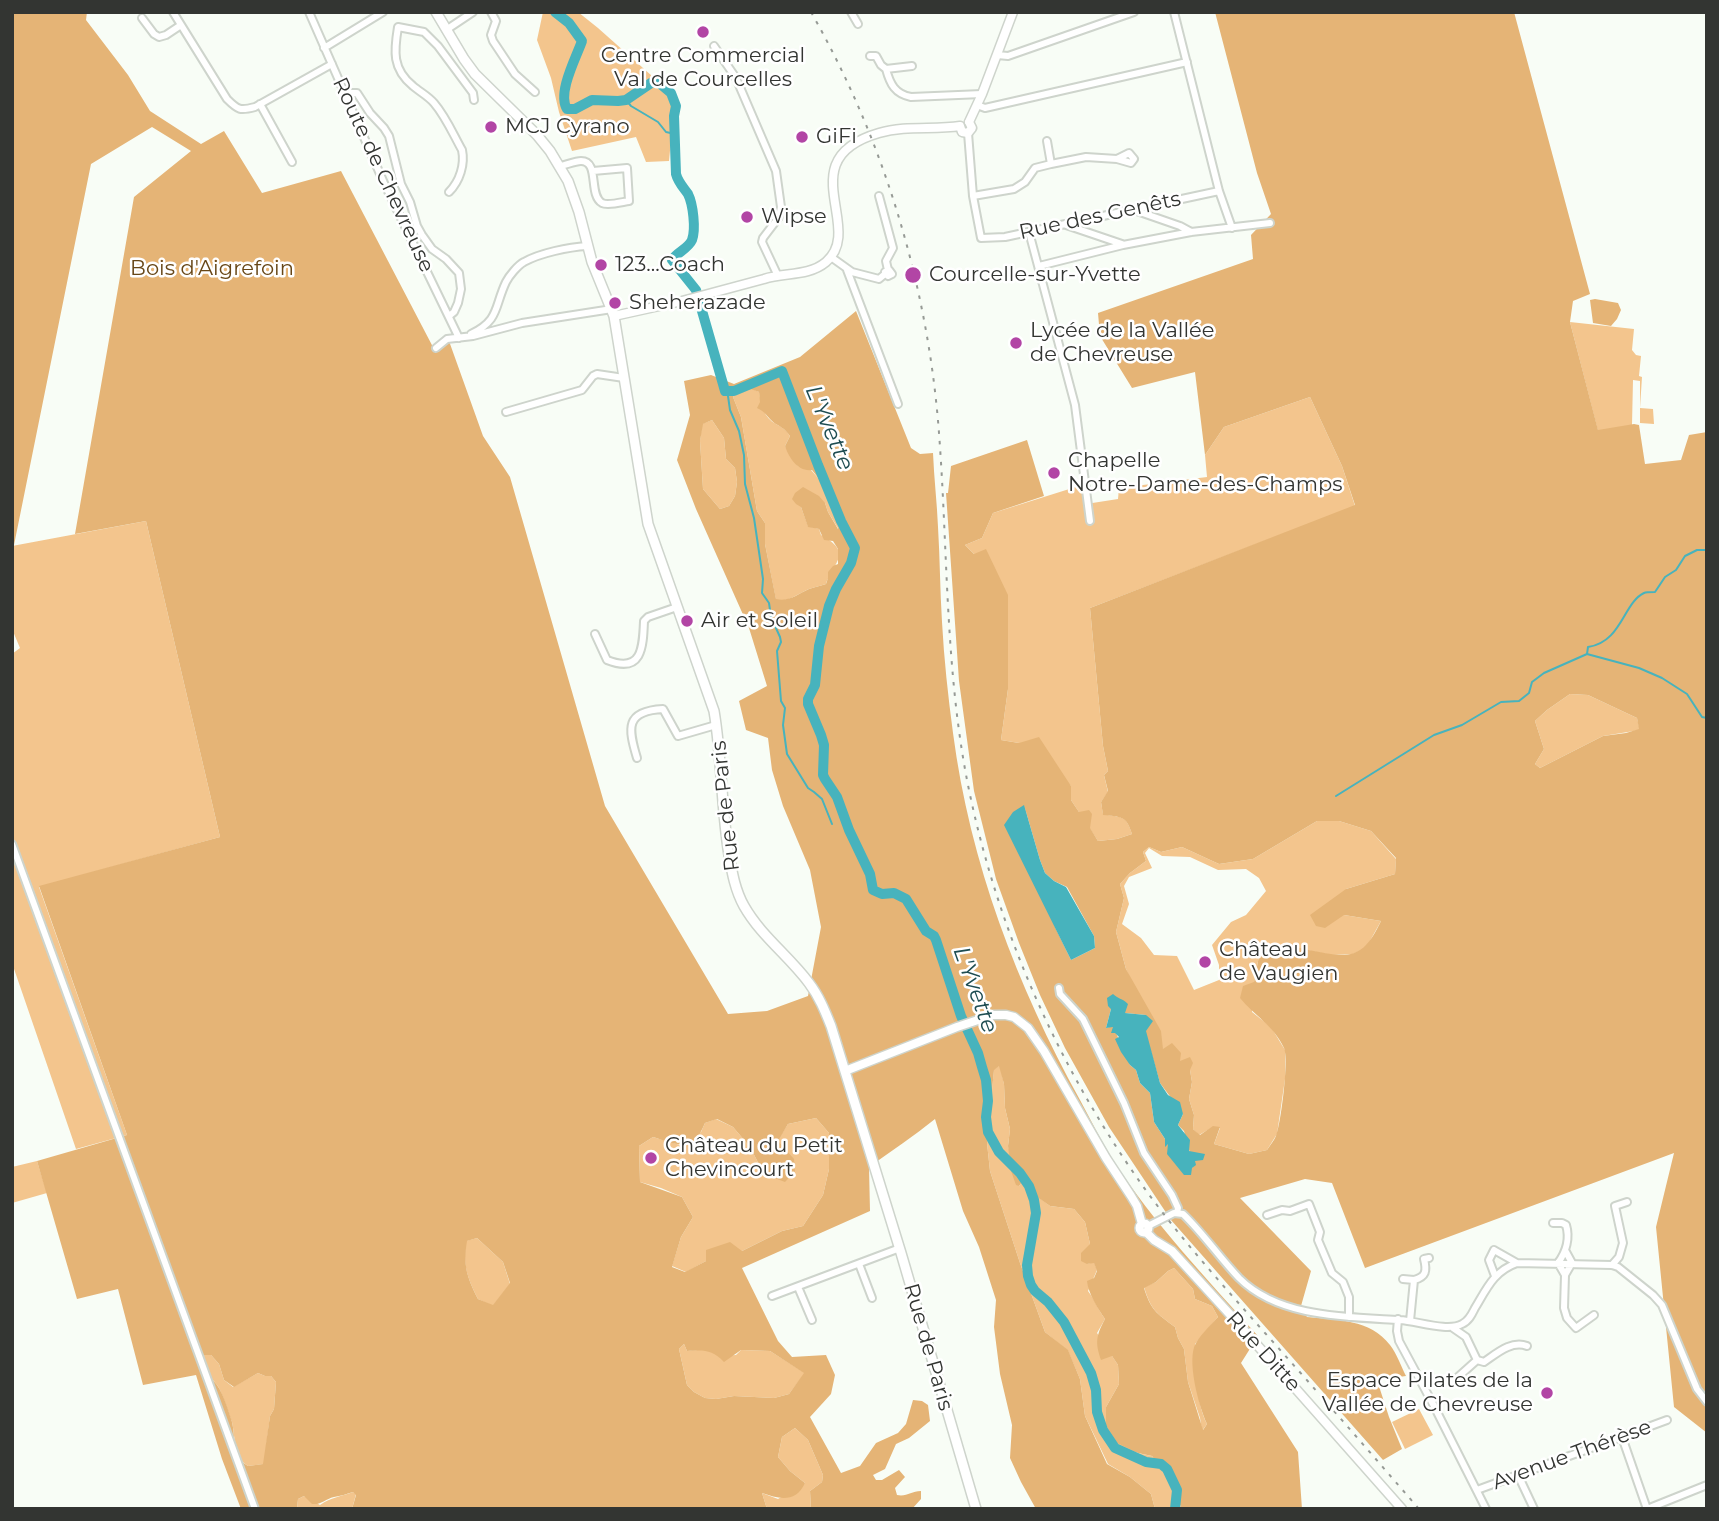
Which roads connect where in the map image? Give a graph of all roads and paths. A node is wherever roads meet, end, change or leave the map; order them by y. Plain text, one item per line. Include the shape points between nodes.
1 (173, 12) edge
2 (309, 12) edge
3 (383, 12) edge
4 (436, 12) edge
5 (474, 12) edge
6 (851, 12) edge
7 (1013, 12) edge
8 (1134, 12) edge
9 (1174, 12) edge
10 (495, 14) edge
11 (142, 18) dead end
12 (181, 24) junction
13 (858, 24) dead end
14 (446, 30) junction
15 (714, 46) dead end
16 (324, 48) junction
17 (997, 55) junction
18 (870, 56) dead end
19 (1187, 62) junction
20 (332, 64) junction
21 (912, 66) dead end
22 (886, 69) junction
23 (535, 92) dead end
24 (344, 93) junction
25 (982, 94) junction
26 (474, 100) dead end
27 (260, 104) junction
28 (977, 105) junction
29 (969, 122) junction
30 (960, 126) junction
31 (968, 133) junction
32 (1047, 141) dead end
33 (1117, 159) dead end
34 (292, 162) dead end
35 (1051, 164) junction
36 (560, 166) junction
37 (593, 171) junction
38 (1219, 191) junction
39 (449, 192) dead end
40 (879, 196) dead end
41 (973, 196) junction
42 (1132, 209) junction
43 (1270, 223) dead end
44 (1063, 224) junction
45 (1232, 228) junction
46 (1028, 232) junction
47 (1191, 232) junction
48 (1124, 245) junction
49 (587, 246) junction
50 (831, 257) junction
51 (1039, 266) junction
52 (847, 270) junction
53 (777, 274) junction
54 (613, 312) junction
55 (449, 316) junction
56 (460, 335) junction
57 (436, 348) dead end
58 (624, 378) junction
59 (898, 404) dead end
60 (506, 412) dead end
61 (1090, 521) dead end
62 (677, 607) junction
63 (595, 634) dead end
64 (716, 725) junction
65 (637, 758) dead end
66 (12, 844) edge
67 (1059, 988) dead end
68 (845, 1071) junction
69 (1627, 1202) dead end
70 (1177, 1213) junction
71 (1266, 1215) dead end
72 (1553, 1223) dead end
73 (1145, 1228) junction
74 (900, 1248) junction
75 (1566, 1251) junction
76 (1429, 1258) dead end
77 (1615, 1261) junction
78 (1517, 1263) junction
79 (1558, 1263) junction
80 (1572, 1263) junction
81 (859, 1264) junction
82 (1565, 1275) junction
83 (1494, 1276) junction
84 (1403, 1279) dead end
85 (1414, 1280) junction
86 (799, 1287) junction
87 (772, 1296) dead end
88 (872, 1297) dead end
89 (1594, 1315) dead end
90 (1349, 1317) junction
91 (812, 1320) dead end
92 (1398, 1320) junction
93 (1410, 1321) junction
94 (1467, 1321) junction
95 (1453, 1328) junction
96 (1466, 1337) junction
97 (1527, 1346) dead end
98 (1477, 1360) junction
99 (1458, 1377) dead end
100 (1707, 1402) edge
101 (1668, 1419) dead end
102 (1622, 1437) junction
103 (1518, 1475) junction
104 (1707, 1485) edge
105 (1477, 1490) junction
106 (255, 1509) edge
107 (976, 1509) edge
108 (1402, 1509) edge
109 (1486, 1509) edge
110 (1534, 1509) edge
111 (1647, 1509) edge

1 - 12 street
2 - 16 street, Route de Chevreuse
3 - 16 street
4 - 14 main road, Rue de Paris
5 - 14 street
6 - 13 street
7 - 17 street
8 - 17 street via 1008,56
9 - 19 street
10 - 23 street via 493,41 515,74
11 - 12 street via 159,37
12 - 27 street via 227,99 243,110
14 - 36 main road, Rue de Paris via 475,74 537,135
15 - 53 street via 736,78 776,171 781,207 762,242
16 - 20 street, Route de Chevreuse
17 - 25 street
18 - 22 street via 876,55
19 - 28 street via 985,108
19 - 38 street
20 - 24 street, Route de Chevreuse
20 - 27 street
21 - 22 street
22 - 25 street via 902,95
24 - 55 street, Route de Chevreuse
24 - 55 street via 357,93 384,128 417,226 459,273 458,303
25 - 28 street
26 - 39 street via 424,32 398,27 395,54 400,72 430,98 462,149 462,169
27 - 34 street
28 - 29 street
29 - 30 street
29 - 31 street via 972,128
30 - 31 street
30 - 50 street via 893,129 863,138 842,154 833,173 838,232
31 - 41 street
32 - 35 street
33 - 35 street via 1086,157
35 - 41 street via 1035,169 1014,189
36 - 37 street via 583,161
36 - 49 main road, Rue de Paris
37 - 37 street via 601,202 629,201 627,168
38 - 42 street, Rue des Genêts
38 - 45 street
40 - 52 street via 892,248 887,272 879,279
41 - 46 street, Rue des Genêts via 981,238
42 - 44 street, Rue des Genêts
42 - 47 street
43 - 45 street
44 - 46 street, Rue des Genêts
44 - 48 street
45 - 47 street
46 - 51 street
47 - 48 street
48 - 51 street
49 - 54 main road, Rue de Paris
49 - 56 street via 522,263 507,281 489,322
50 - 52 street
50 - 53 street via 817,268
51 - 61 street via 1075,405
52 - 59 street
53 - 54 street via 682,301
54 - 56 street
54 - 58 main road, Rue de Paris
55 - 56 street, Route de Chevreuse
56 - 57 street
58 - 60 street via 597,374 582,390
58 - 62 main road, Rue de Paris via 648,524
62 - 63 street via 644,621 641,652 626,664 607,660
62 - 64 main road, Rue de Paris
64 - 65 street via 678,736 663,709 646,710 631,728
64 - 68 main road, Rue de Paris via 726,836 737,892 755,923 804,976 823,1005
66 - 106 street
67 - 70 street via 1083,1018 1144,1153 1172,1195
68 - 73 street via 993,1015 1014,1017 1044,1051 1137,1206
68 - 74 main road, Rue de Paris
69 - 77 street via 1615,1206 1623,1244
70 - 73 street
70 - 90 street via 1264,1297 1291,1308
71 - 90 street via 1309,1204 1332,1273 1343,1282 1349,1297
72 - 75 street via 1566,1225
73 - 108 street, Rue Ditte via 1199,1280
74 - 81 street
74 - 107 main road, Rue de Paris
75 - 79 street
75 - 80 street
76 - 85 street via 1424,1259 1425,1274
77 - 80 street
77 - 100 street via 1662,1305 1697,1389
78 - 79 street
78 - 83 street
78 - 83 street via 1494,1250 1489,1260
79 - 80 street
79 - 82 street
80 - 82 street
81 - 86 street
81 - 88 street
82 - 89 street via 1567,1318 1576,1328
83 - 94 street
84 - 85 street
85 - 93 street
86 - 87 street
86 - 91 street
90 - 92 street
92 - 93 street
92 - 105 street via 1399,1341
93 - 95 street
94 - 95 street
94 - 96 street
95 - 96 street
96 - 98 street
97 - 98 street via 1514,1344 1483,1362
98 - 99 street
101 - 102 street, Avenue Thérèse
102 - 103 street, Avenue Thérèse
102 - 111 street
103 - 105 street, Avenue Thérèse
103 - 110 street
104 - 111 street
105 - 109 street

